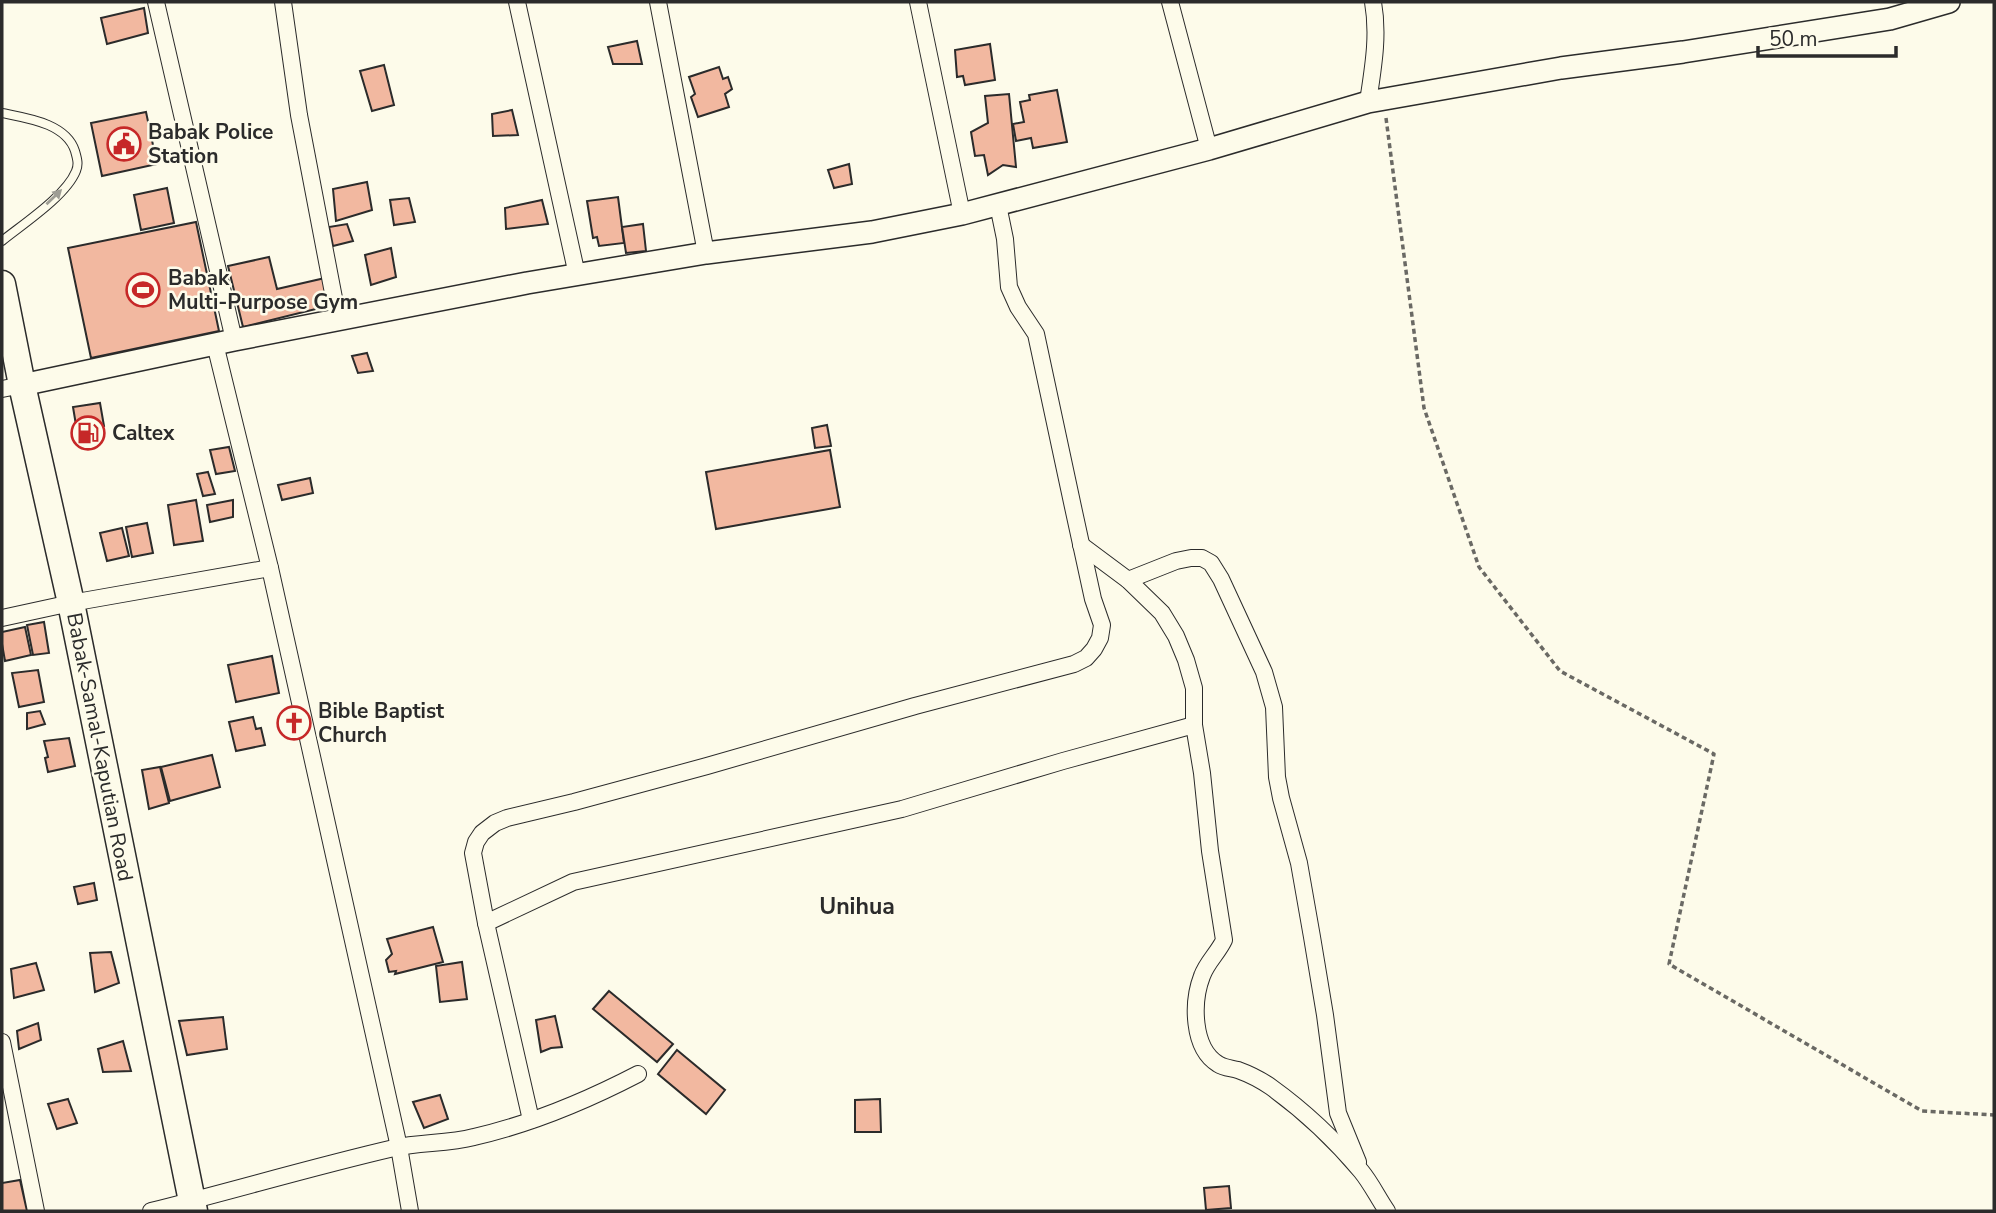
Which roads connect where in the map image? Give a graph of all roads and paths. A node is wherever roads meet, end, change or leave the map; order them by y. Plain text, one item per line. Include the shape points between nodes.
1 (156, 2) edge
2 (283, 2) edge
3 (517, 2) edge
4 (658, 2) edge
5 (918, 2) edge
6 (1170, 2) edge
7 (1373, 2) edge
8 (1950, 2) edge
9 (1376, 100) junction
10 (2, 113) edge
11 (1209, 149) junction
12 (998, 205) junction
13 (962, 214) junction
14 (2, 241) edge
15 (706, 253) junction
16 (577, 275) junction
17 (2, 284) edge
18 (338, 319) junction
19 (225, 342) junction
20 (12, 387) edge
21 (1082, 545) junction
22 (270, 569) junction
23 (1128, 580) junction
24 (71, 603) junction
25 (2, 618) edge
26 (1194, 725) junction
27 (486, 923) junction
28 (2, 1042) edge
29 (638, 1074) dead end
30 (1994, 1115) edge
31 (531, 1120) junction
32 (399, 1147) junction
33 (1362, 1172) junction
34 (193, 1206) edge
35 (37, 1211) edge
36 (151, 1211) edge
37 (410, 1211) edge
38 (1387, 1211) edge

1 - 19 street
2 - 18 street via 299,115
3 - 16 street
4 - 15 street
5 - 13 street
6 - 11 street
7 - 9 street
8 - 9 street via 1890,19
9 - 11 street
9 - 30 path via 1424,408 1479,567 1560,671 1714,754 1669,964 1922,1111
14 -> 10 lane via 66,186 78,164 73,145 60,132
11 - 12 street
12 - 13 street
12 - 21 street via 1009,287 1036,334
13 - 15 street via 872,232
15 - 16 street
16 - 18 street
17 - 20 main road, Babak-Samal-Kaputian Road
18 - 19 street
19 - 20 street
19 - 22 street
20 - 24 main road, Babak-Samal-Kaputian Road
21 - 23 street
21 - 27 street via 1102,625 1100,638 1086,658 495,823 475,842 473,853
22 - 24 street
22 - 32 street
23 - 26 street via 1162,613 1186,660 1194,688
23 - 33 street via 1176,561 1202,558 1211,563 1264,672 1274,708 1280,798 1299,863 1338,1113
24 - 25 street
24 - 34 main road, Babak-Samal-Kaputian Road
26 - 27 street via 902,809 573,883
26 - 33 street via 1224,940 1202,974 1197,993 1202,1046 1208,1058 1270,1086
27 - 31 street
28 - 35 street
29 - 31 street
31 - 32 street via 472,1138
32 - 34 street via 273,1178
32 - 37 street
33 - 38 street
34 - 36 street

